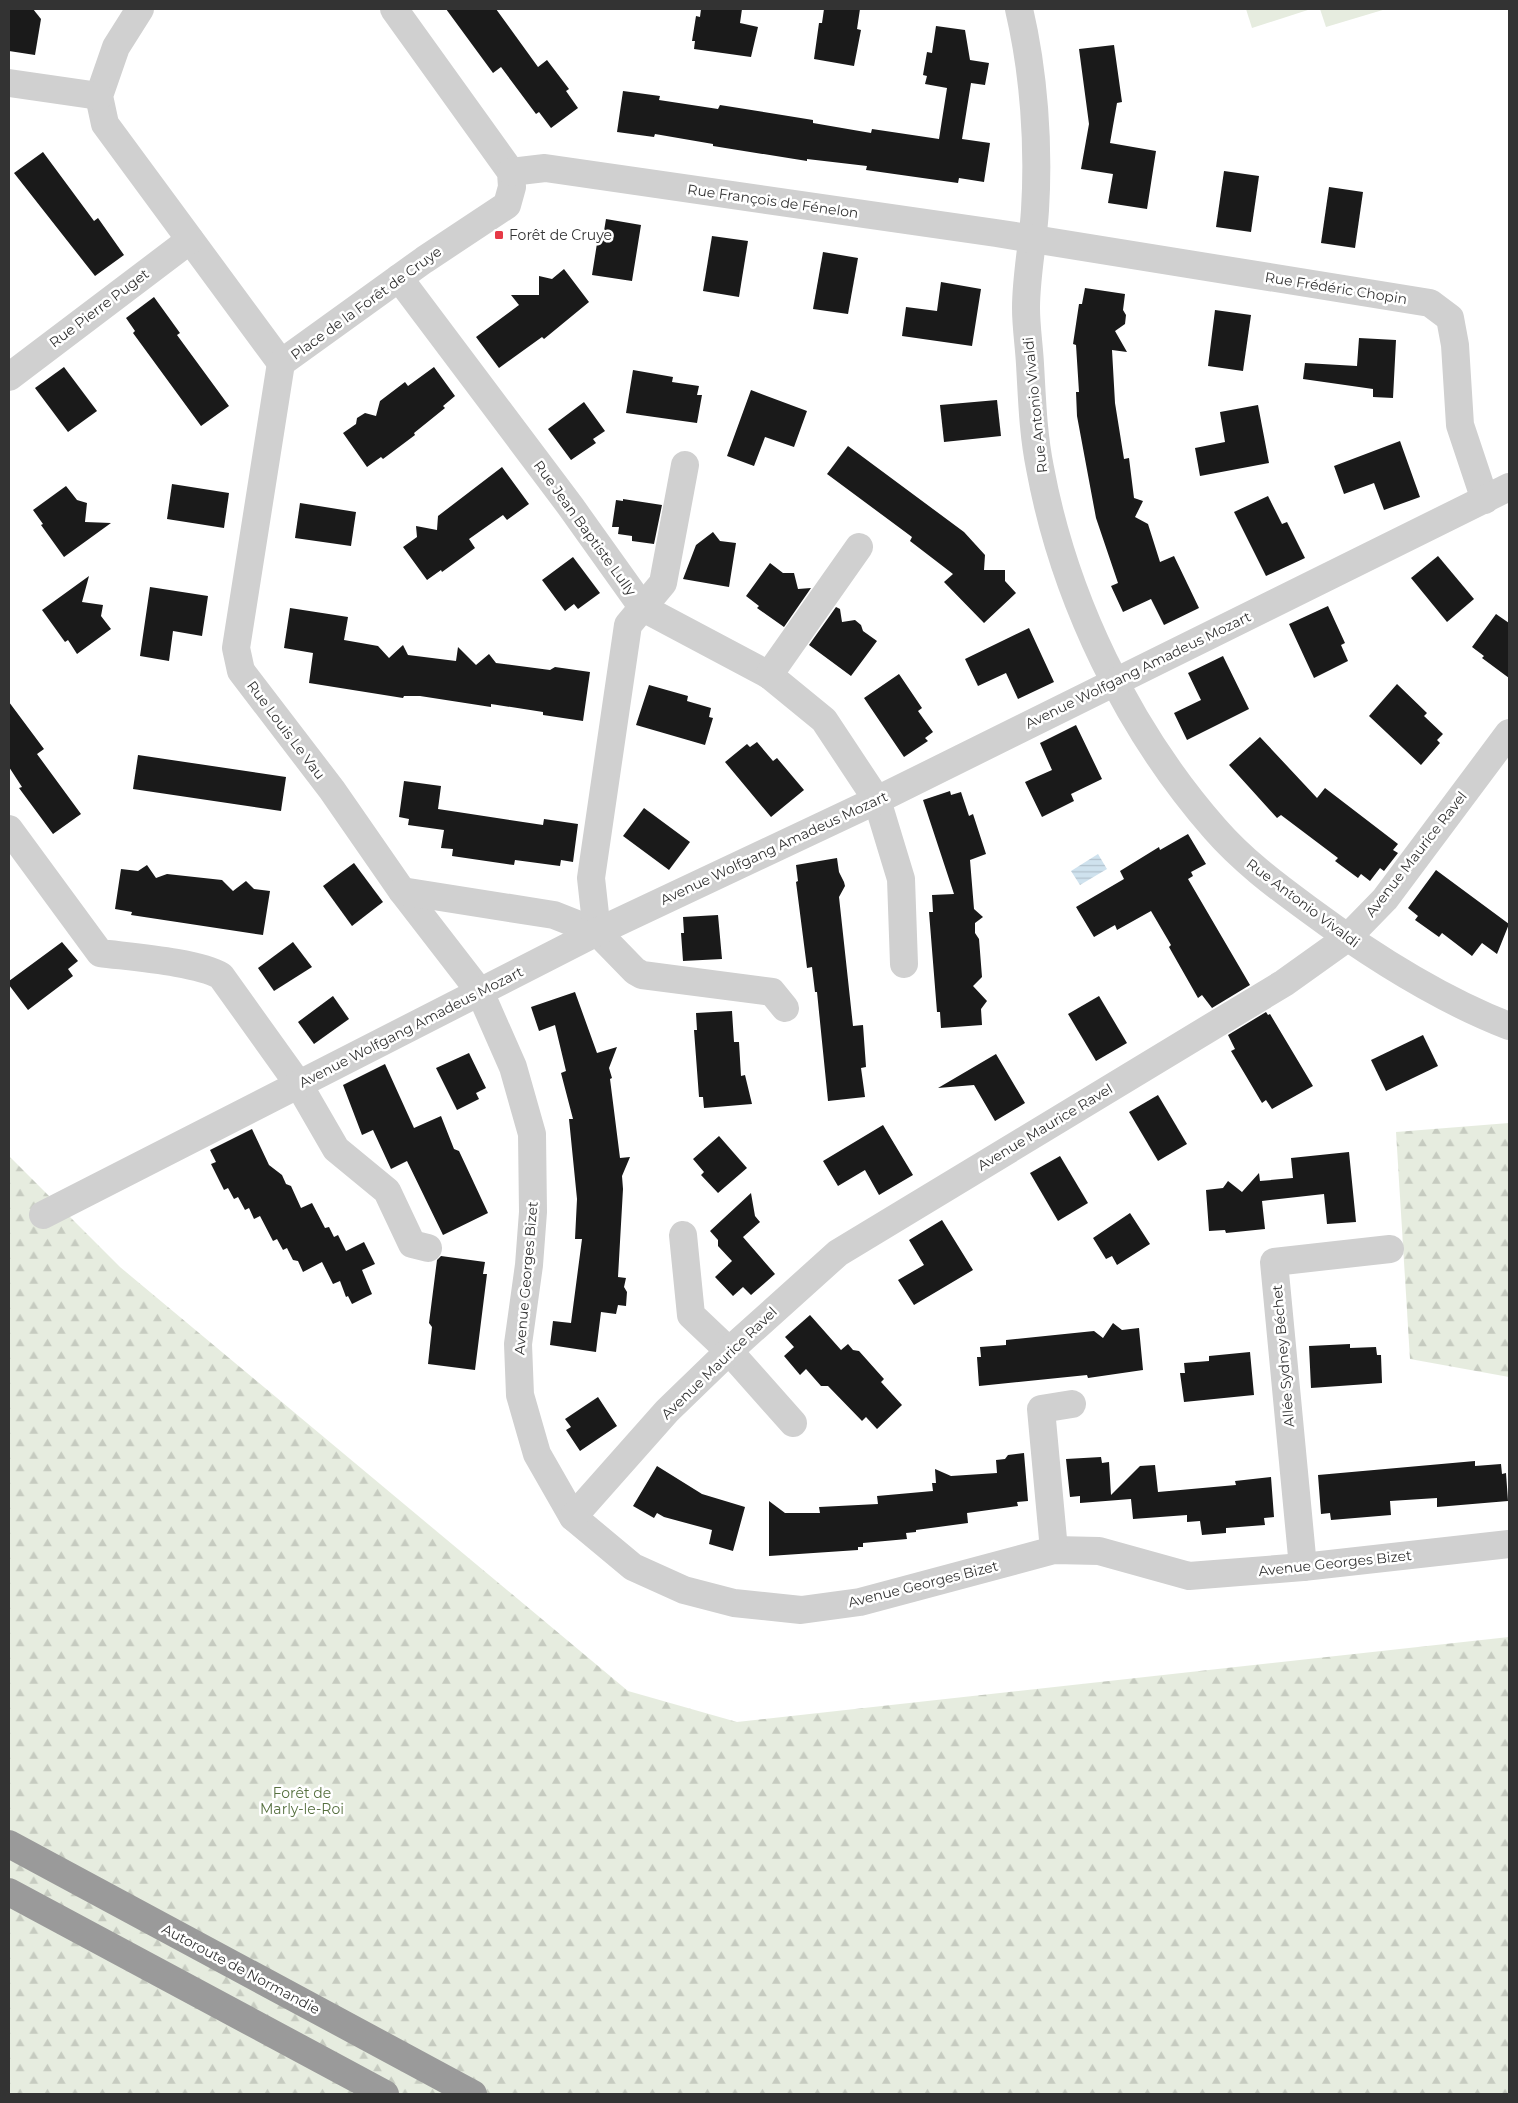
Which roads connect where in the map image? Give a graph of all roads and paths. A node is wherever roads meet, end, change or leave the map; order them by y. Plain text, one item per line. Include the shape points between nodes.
1 (140, 9) edge
2 (394, 9) edge
3 (1019, 9) edge
4 (9, 83) edge
5 (99, 96) junction
6 (511, 172) junction
7 (1034, 239) junction
8 (190, 240) junction
9 (399, 278) junction
10 (281, 363) junction
11 (9, 377) edge
12 (685, 465) dead end
13 (1509, 487) edge
14 (1484, 500) junction
15 (859, 547) dead end
16 (643, 608) junction
17 (769, 675) junction
18 (1115, 681) junction
19 (1509, 733) edge
20 (877, 800) junction
21 (9, 829) edge
22 (402, 891) junction
23 (597, 932) junction
24 (1347, 938) junction
25 (904, 964) dead end
26 (480, 992) junction
27 (785, 1008) dead end
28 (1509, 1026) edge
29 (299, 1084) junction
30 (43, 1216) dead end
31 (683, 1235) dead end
32 (428, 1248) dead end
33 (1390, 1249) dead end
34 (729, 1352) junction
35 (1072, 1404) dead end
36 (793, 1423) dead end
37 (573, 1517) junction
38 (1509, 1544) edge
39 (1054, 1550) junction
40 (1303, 1567) junction
41 (9, 1844) edge
42 (9, 1892) edge
43 (385, 2094) edge
44 (473, 2094) edge

1 - 5 street, Place de la Forêt de Cruye via 116,47
2 - 6 street
3 - 7 street, Rue Antonio Vivaldi via 1025,33 1038,158
4 - 5 street
5 - 8 street, Place de la Forêt de Cruye via 104,124
6 - 7 street, Rue François de Fénelon via 545,168
6 - 9 street, Place de la Forêt de Cruye via 512,187 507,205
7 - 14 street, Rue Frédéric Chopin via 1430,303 1450,318 1460,426
7 - 18 street, Rue Antonio Vivaldi via 1026,308 1040,467 1056,534 1085,619
8 - 10 street, Place de la Forêt de Cruye
8 - 11 street, Rue Pierre Puget
9 - 10 street, Place de la Forêt de Cruye
9 - 16 street, Rue Jean Baptiste Lully
10 - 22 street, Rue Louis Le Vau via 236,648 241,670 332,790
12 - 16 street via 663,583
13 - 14 street, Avenue Wolfgang Amadeus Mozart
14 - 18 street, Avenue Wolfgang Amadeus Mozart
15 - 17 street
16 - 17 street
16 - 23 street, Rue Jean Baptiste Lully via 628,625 591,878
17 - 20 street via 824,720
18 - 20 street, Avenue Wolfgang Amadeus Mozart
18 - 24 street, Rue Antonio Vivaldi via 1142,732 1216,830 1256,870
19 - 24 street, Avenue Maurice Ravel via 1385,899
20 - 23 street, Avenue Wolfgang Amadeus Mozart
20 - 25 street via 901,880
21 - 29 street via 100,953 185,965 221,976
22 - 23 street via 554,915
22 - 26 street, Rue Louis Le Vau
23 - 26 street, Avenue Wolfgang Amadeus Mozart
23 - 27 street via 642,975 772,992
24 - 28 street, Rue Antonio Vivaldi via 1480,1015
24 - 34 street, Avenue Maurice Ravel via 1275,988 838,1252
26 - 29 street, Avenue Wolfgang Amadeus Mozart
26 - 37 street, Avenue Georges Bizet via 513,1067 532,1134 533,1212 518,1344 520,1395 536,1454
29 - 30 street, Avenue Wolfgang Amadeus Mozart
29 - 32 street via 336,1149 387,1191 412,1244
31 - 34 street via 691,1315
33 - 40 street, Allée Sydney Béchet via 1274,1262
34 - 36 street
34 - 37 street, Avenue Maurice Ravel via 667,1411
35 - 39 street via 1040,1409
37 - 39 street, Avenue Georges Bizet via 633,1567 684,1590 734,1603 801,1610 860,1602
38 - 40 street, Avenue Georges Bizet
39 - 40 street, Avenue Georges Bizet via 1099,1551 1189,1576
41 - 44 highway, Autoroute de Normandie
42 - 43 highway

